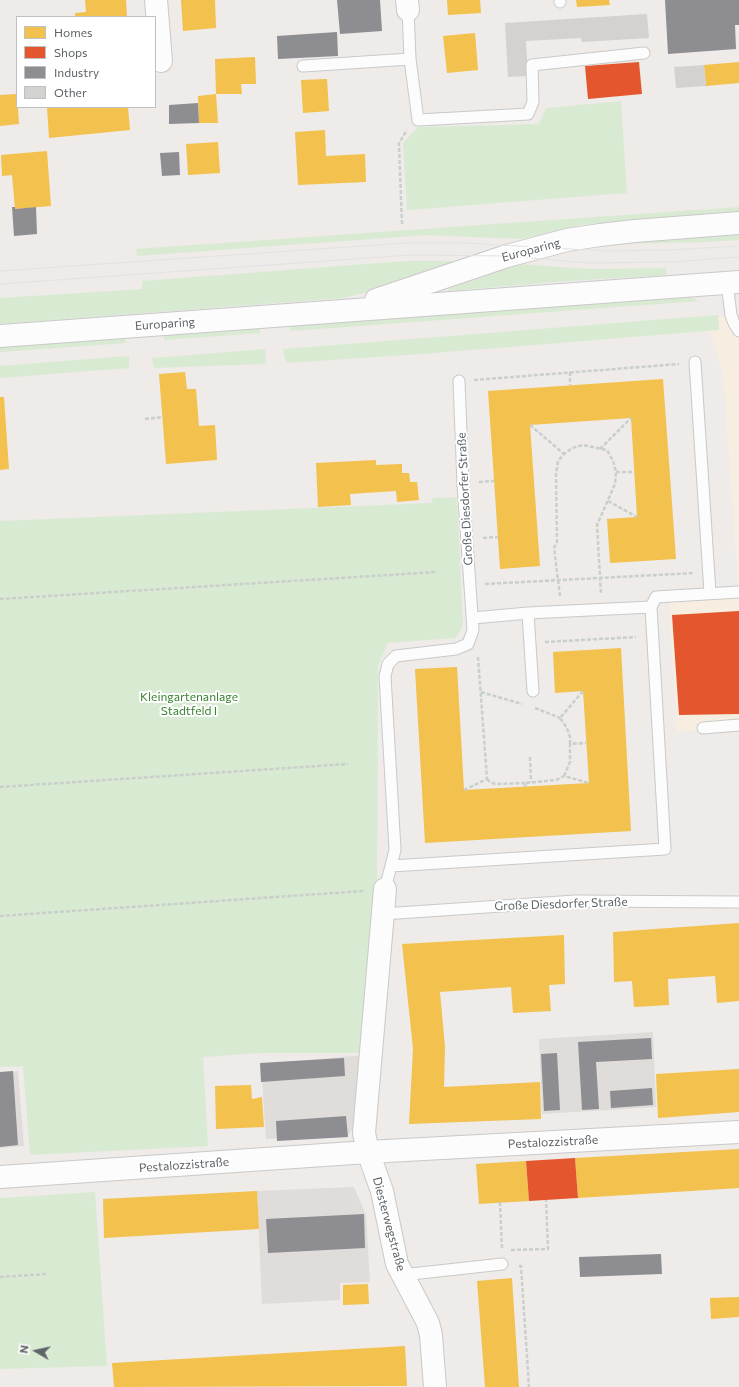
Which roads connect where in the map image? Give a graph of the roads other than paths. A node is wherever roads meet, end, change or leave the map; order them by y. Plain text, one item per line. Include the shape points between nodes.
1 (156, 0) edge
2 (408, 5) edge
3 (644, 53) dead end
4 (410, 59) junction
5 (161, 61) dead end
6 (303, 66) dead end
7 (739, 223) edge
8 (733, 282) edge
9 (330, 312) junction
10 (739, 331) edge
11 (0, 336) edge
12 (695, 362) road end
13 (459, 381) road end
14 (739, 592) edge
15 (710, 594) junction
16 (651, 606) junction
17 (528, 613) junction
18 (473, 618) junction
19 (533, 691) dead end
20 (739, 725) edge
21 (703, 728) dead end
22 (391, 866) junction
23 (385, 889) joint
24 (739, 902) edge
25 (383, 914) junction
26 (739, 1132) edge
27 (368, 1152) junction
28 (0, 1177) edge
29 (502, 1264) road end
30 (402, 1275) junction
31 (435, 1387) edge

1 - 5 street
2 - 4 lane
3 - 4 lane via 532,65 533,102 528,114 418,120
4 - 6 lane
7 - 9 street, Europaring via 614,233 567,240 507,256 378,299
8 - 9 street, Europaring
8 - 10 lane via 731,315
9 - 11 street, Europaring
12 - 15 lane
13 - 18 lane, Große Diesdorfer Straße
14 - 15 lane
15 - 16 lane via 656,597
16 - 17 lane
16 - 22 lane via 665,849
17 - 18 lane
17 - 19 lane
18 - 22 lane, Große Diesdorfer Straße via 473,630 468,644 456,649 396,656 388,664 385,676 395,850
20 - 21 lane
22 - 23 lane
23 - 25 street
24 - 25 lane, Große Diesdorfer Straße via 575,901
25 - 27 street via 363,1126
26 - 27 street, Pestalozzistraße
27 - 28 street, Pestalozzistraße
27 - 30 street, Diesterwegstraße via 382,1191 397,1264
29 - 30 lane
30 - 31 street, Diesterwegstraße via 432,1335

